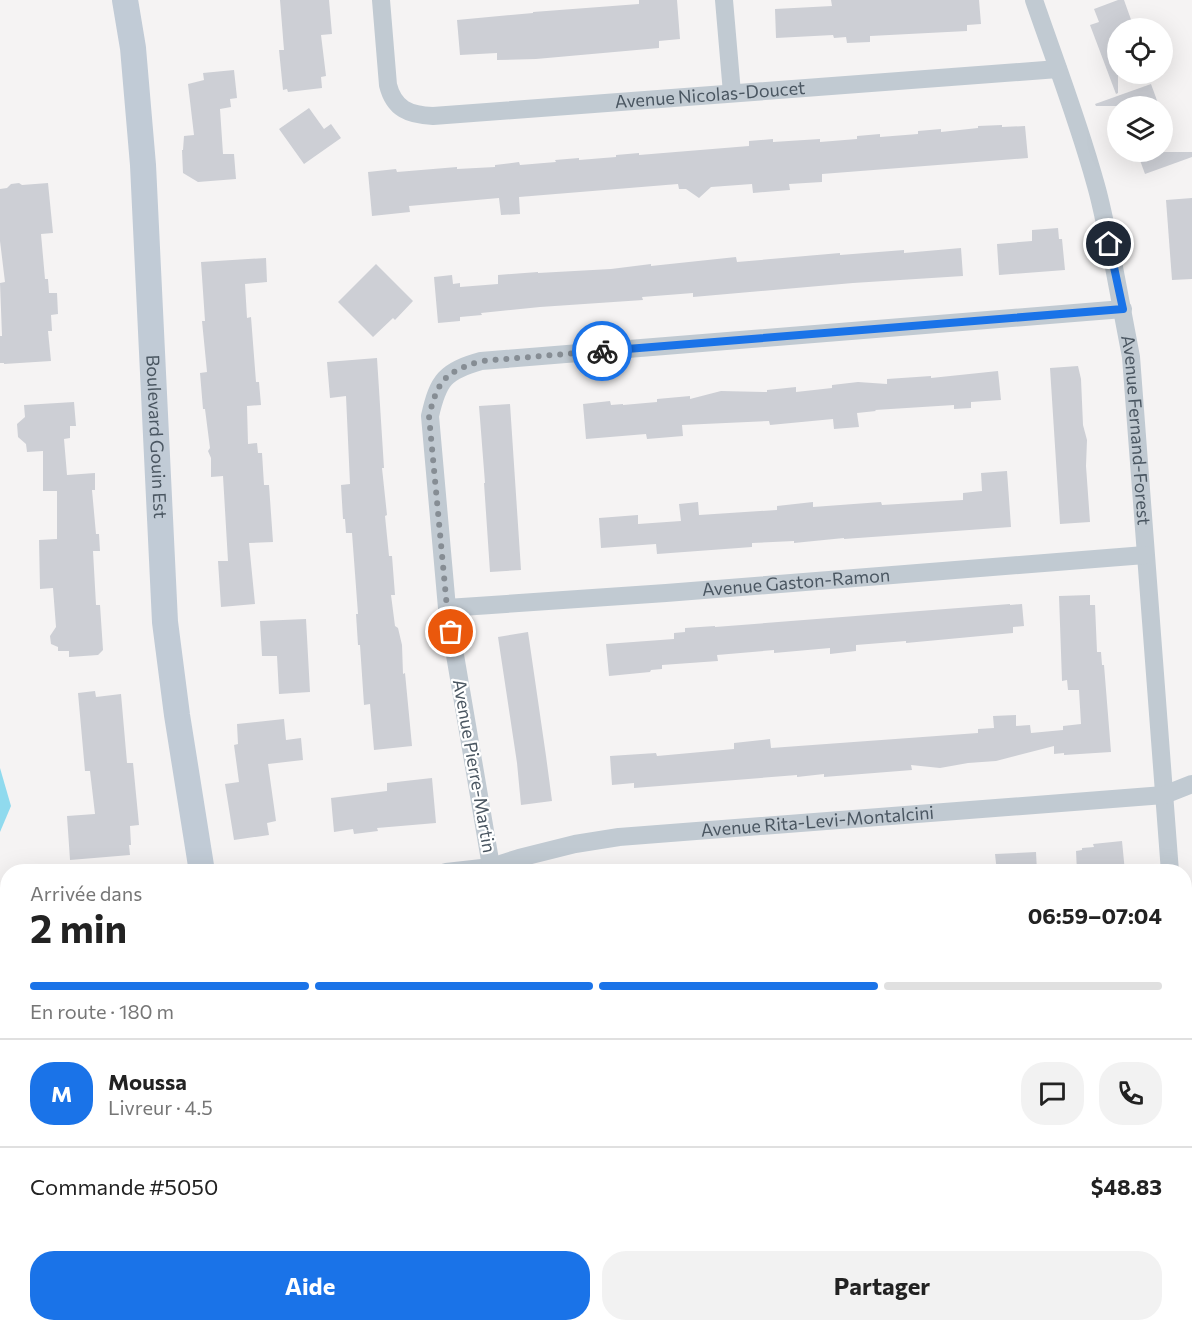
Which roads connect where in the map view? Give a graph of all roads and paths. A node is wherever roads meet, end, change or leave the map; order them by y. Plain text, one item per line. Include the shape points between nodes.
1 (125, 0) edge
2 (381, 0) edge
3 (724, 0) edge
4 (1034, 0) edge
5 (1058, 69) junction
6 (732, 93) junction
7 (1123, 309) junction
8 (1145, 555) junction
9 (447, 608) junction
10 (1192, 784) edge
11 (1164, 795) junction
12 (201, 864) edge
13 (490, 864) edge
14 (504, 864) edge
15 (1169, 864) edge

1 - 12 street, Boulevard Gouin Est via 134,48 143,165 165,622
2 - 6 street, Avenue Nicolas-Doucet via 391,94 397,104 421,116
3 - 6 street
4 - 5 street, Avenue Fernand-Forest
5 - 6 street, Avenue Nicolas-Doucet
5 - 7 street, Avenue Fernand-Forest via 1096,183
7 - 8 street, Avenue Fernand-Forest via 1131,357
7 - 9 street, Avenue Pierre-Martin via 481,361 461,367 445,378 434,395 429,416
8 - 9 street, Avenue Gaston-Ramon
8 - 11 street, Avenue Fernand-Forest
9 - 13 street, Avenue Pierre-Martin
10 - 11 street, Avenue Rita-Levi-Montalcini
11 - 14 street, Avenue Rita-Levi-Montalcini via 619,837 563,847
11 - 15 street, Avenue Fernand-Forest

